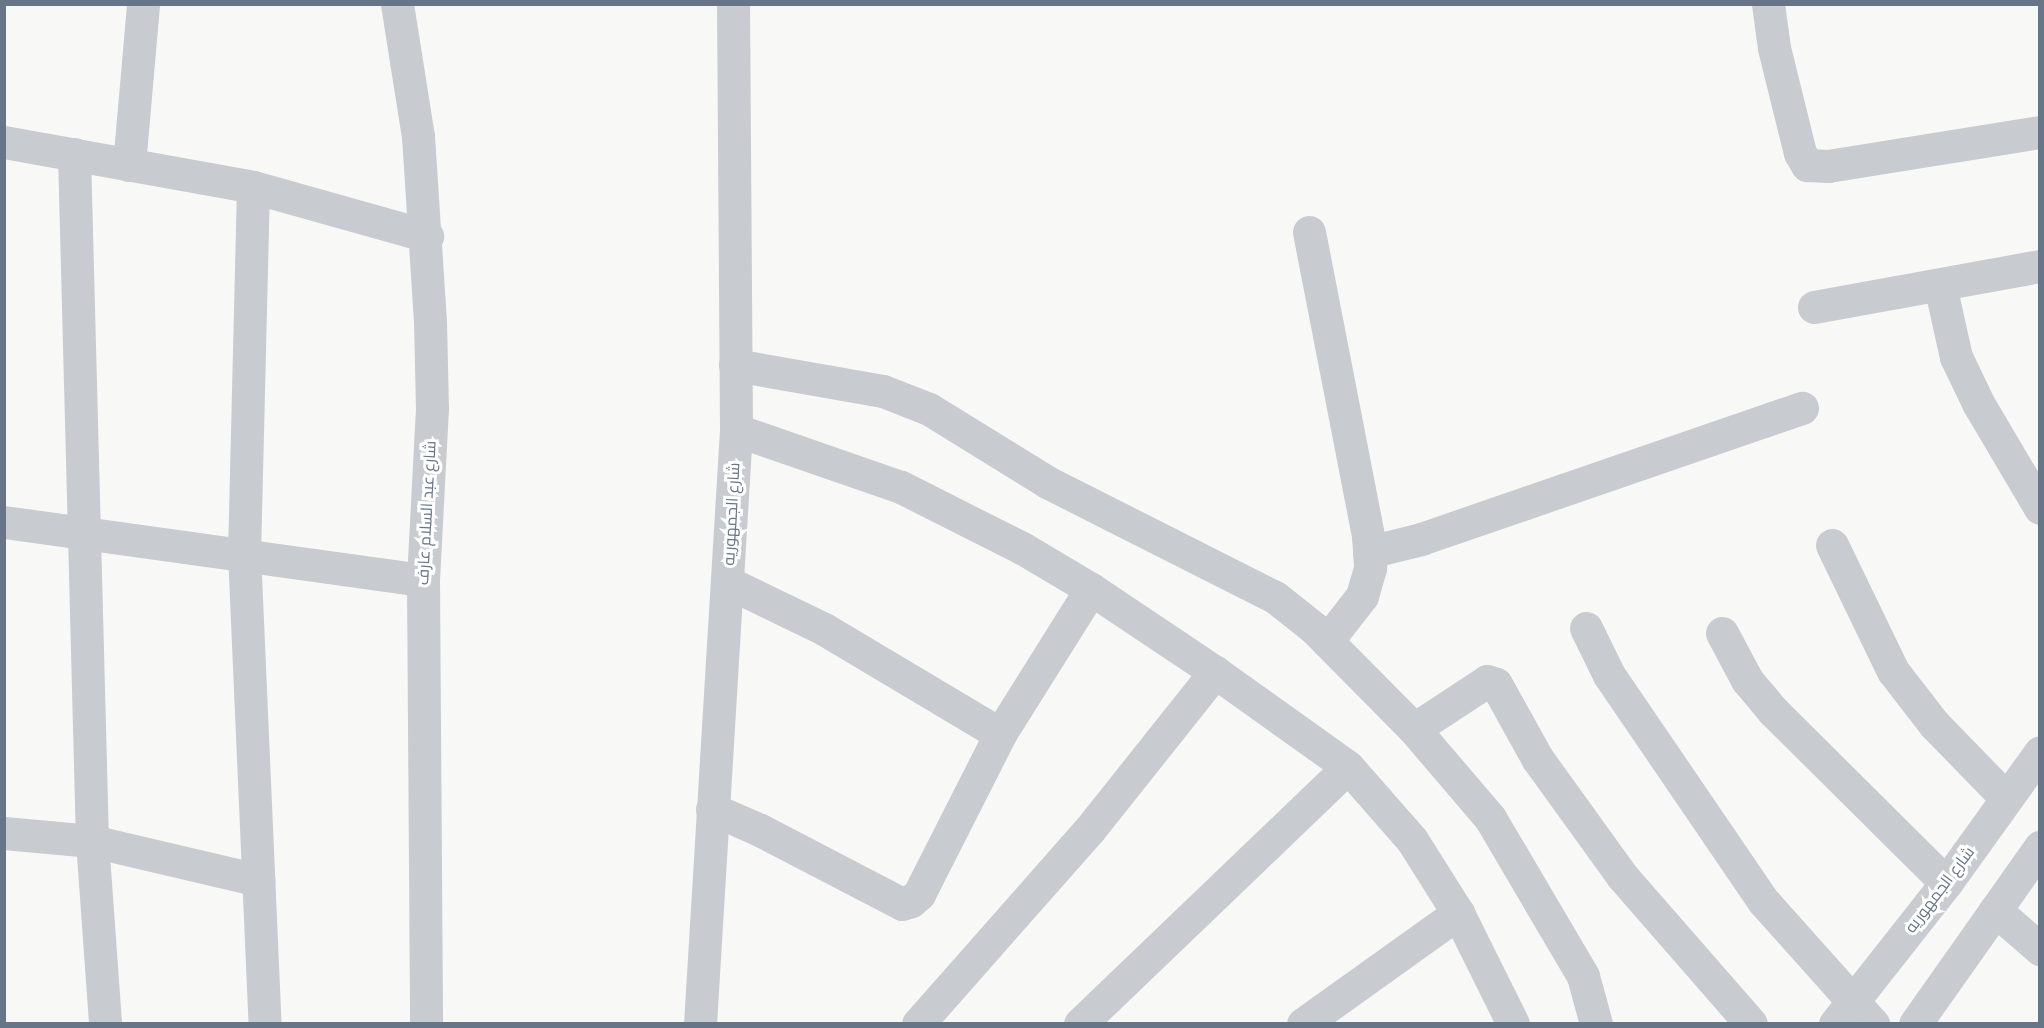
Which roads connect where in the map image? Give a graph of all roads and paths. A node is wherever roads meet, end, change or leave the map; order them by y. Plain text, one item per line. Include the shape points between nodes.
1 (143, 4) edge
2 (397, 4) edge
3 (733, 4) edge
4 (1768, 4) edge
5 (2040, 132) edge
6 (4, 142) edge
7 (74, 154) junction
8 (129, 165) junction
9 (253, 187) junction
10 (1310, 232) dead end
11 (427, 236) junction
12 (2040, 266) edge
13 (1940, 285) junction
14 (1814, 307) dead end
15 (735, 365) junction
16 (1802, 408) dead end
17 (736, 430) junction
18 (2040, 508) edge
19 (4, 522) edge
20 (82, 530) junction
21 (1832, 545) dead end
22 (244, 552) junction
23 (1369, 552) junction
24 (423, 580) junction
25 (729, 583) junction
26 (1091, 589) junction
27 (1586, 628) dead end
28 (1722, 633) dead end
29 (1327, 641) junction
30 (1215, 672) junction
31 (1414, 729) junction
32 (1000, 734) junction
33 (2040, 752) edge
34 (1348, 767) junction
35 (2006, 798) junction
36 (712, 809) junction
37 (4, 833) edge
38 (92, 841) junction
39 (2040, 848) edge
40 (258, 880) junction
41 (1946, 883) junction
42 (1995, 910) junction
43 (1458, 914) junction
44 (2040, 949) edge
45 (1853, 1017) edge
46 (105, 1023) edge
47 (265, 1023) edge
48 (426, 1023) edge
49 (700, 1023) edge
50 (918, 1023) edge
51 (1080, 1023) edge
52 (1303, 1023) edge
53 (1513, 1023) edge
54 (1596, 1023) edge
55 (1751, 1023) edge
56 (1915, 1023) edge

1 - 8 street
2 - 11 street, شارع عبد السلام عارف via 418,136
3 - 15 street, شارع الجمهوريه
4 - 5 street via 1800,153 1807,165 1828,166
6 - 7 street
7 - 8 street
7 - 20 street
8 - 9 street
9 - 11 street
9 - 22 street
10 - 23 street
11 - 24 street, شارع عبد السلام عارف via 432,408
12 - 13 street
13 - 14 street
13 - 18 street via 1956,357 1978,403
15 - 17 street, شارع الجمهوريه
15 - 29 street via 883,391 928,409 1047,482 1275,597
16 - 23 street via 1421,539
17 - 25 street, شارع الجمهوريه
17 - 26 street via 901,488 1022,548
19 - 20 street
20 - 22 street
20 - 38 street
21 - 35 street via 1893,671 1934,724
22 - 24 street
22 - 40 street
23 - 29 street via 1370,568 1362,596
24 - 48 street, شارع عبد السلام عارف
25 - 32 street via 824,629
25 - 36 street, شارع الجمهوريه
26 - 30 street
26 - 32 street
27 - 45 street via 1609,675 1764,902
28 - 41 street via 1747,680 1772,710
29 - 31 street
30 - 34 street
30 - 50 street via 1090,829
31 - 54 street via 1490,818 1583,976
31 - 55 street via 1487,681 1496,684 1537,758 1622,876
32 - 36 street via 919,894 902,904
33 - 35 street, شارع الجمهوريه
34 - 43 street via 1412,840
34 - 51 street
35 - 41 street, شارع الجمهوريه
36 - 49 street, شارع الجمهوريه
37 - 38 street
38 - 40 street
38 - 46 street
39 - 42 street
40 - 47 street
41 - 45 street, شارع الجمهوريه
42 - 44 street
42 - 56 street
43 - 52 street
43 - 53 street

